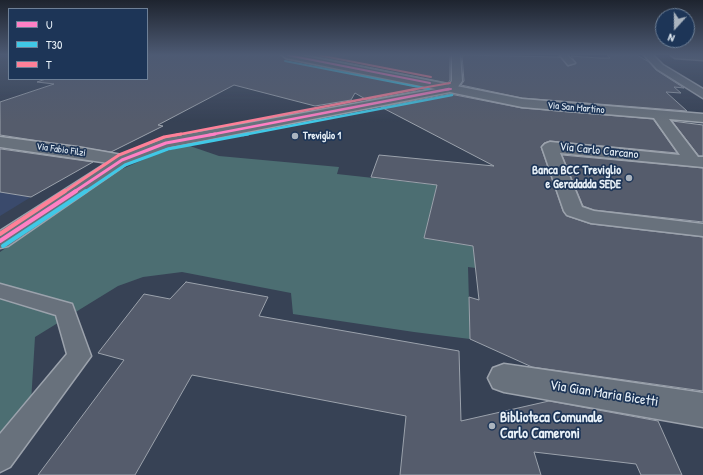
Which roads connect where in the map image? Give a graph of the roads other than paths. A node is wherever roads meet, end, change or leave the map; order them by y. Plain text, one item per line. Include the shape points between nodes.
1 (399, 77) edge
2 (441, 77) edge
3 (457, 77) edge
4 (678, 77) edge
5 (681, 79) junction
6 (703, 81) edge
7 (434, 84) junction
8 (451, 89) junction
9 (703, 94) edge
10 (352, 107) junction
11 (658, 114) junction
12 (703, 118) edge
13 (0, 142) edge
14 (122, 160) junction
15 (698, 161) edge
16 (703, 230) edge
17 (0, 241) edge
18 (0, 291) edge
19 (504, 378) dead end
20 (703, 410) edge
21 (0, 457) edge

1 - 7 street, Via San Martino
2 - 7 street
3 - 8 street
4 - 5 street
5 - 6 street
5 - 9 street
7 - 8 street, Via San Martino
7 - 10 street
8 - 10 street
8 - 11 street, Via San Martino via 522,103
10 - 14 street via 166,143
11 - 12 street, Via San Martino
11 - 15 street
13 - 14 street, Via Fabio Filzi
14 - 17 street
15 - 16 street, Via Carlo Carcano via 550,147 574,211 591,217
18 - 21 lane via 65,310 79,356
19 - 20 street, Via Gian Maria Bicetti

